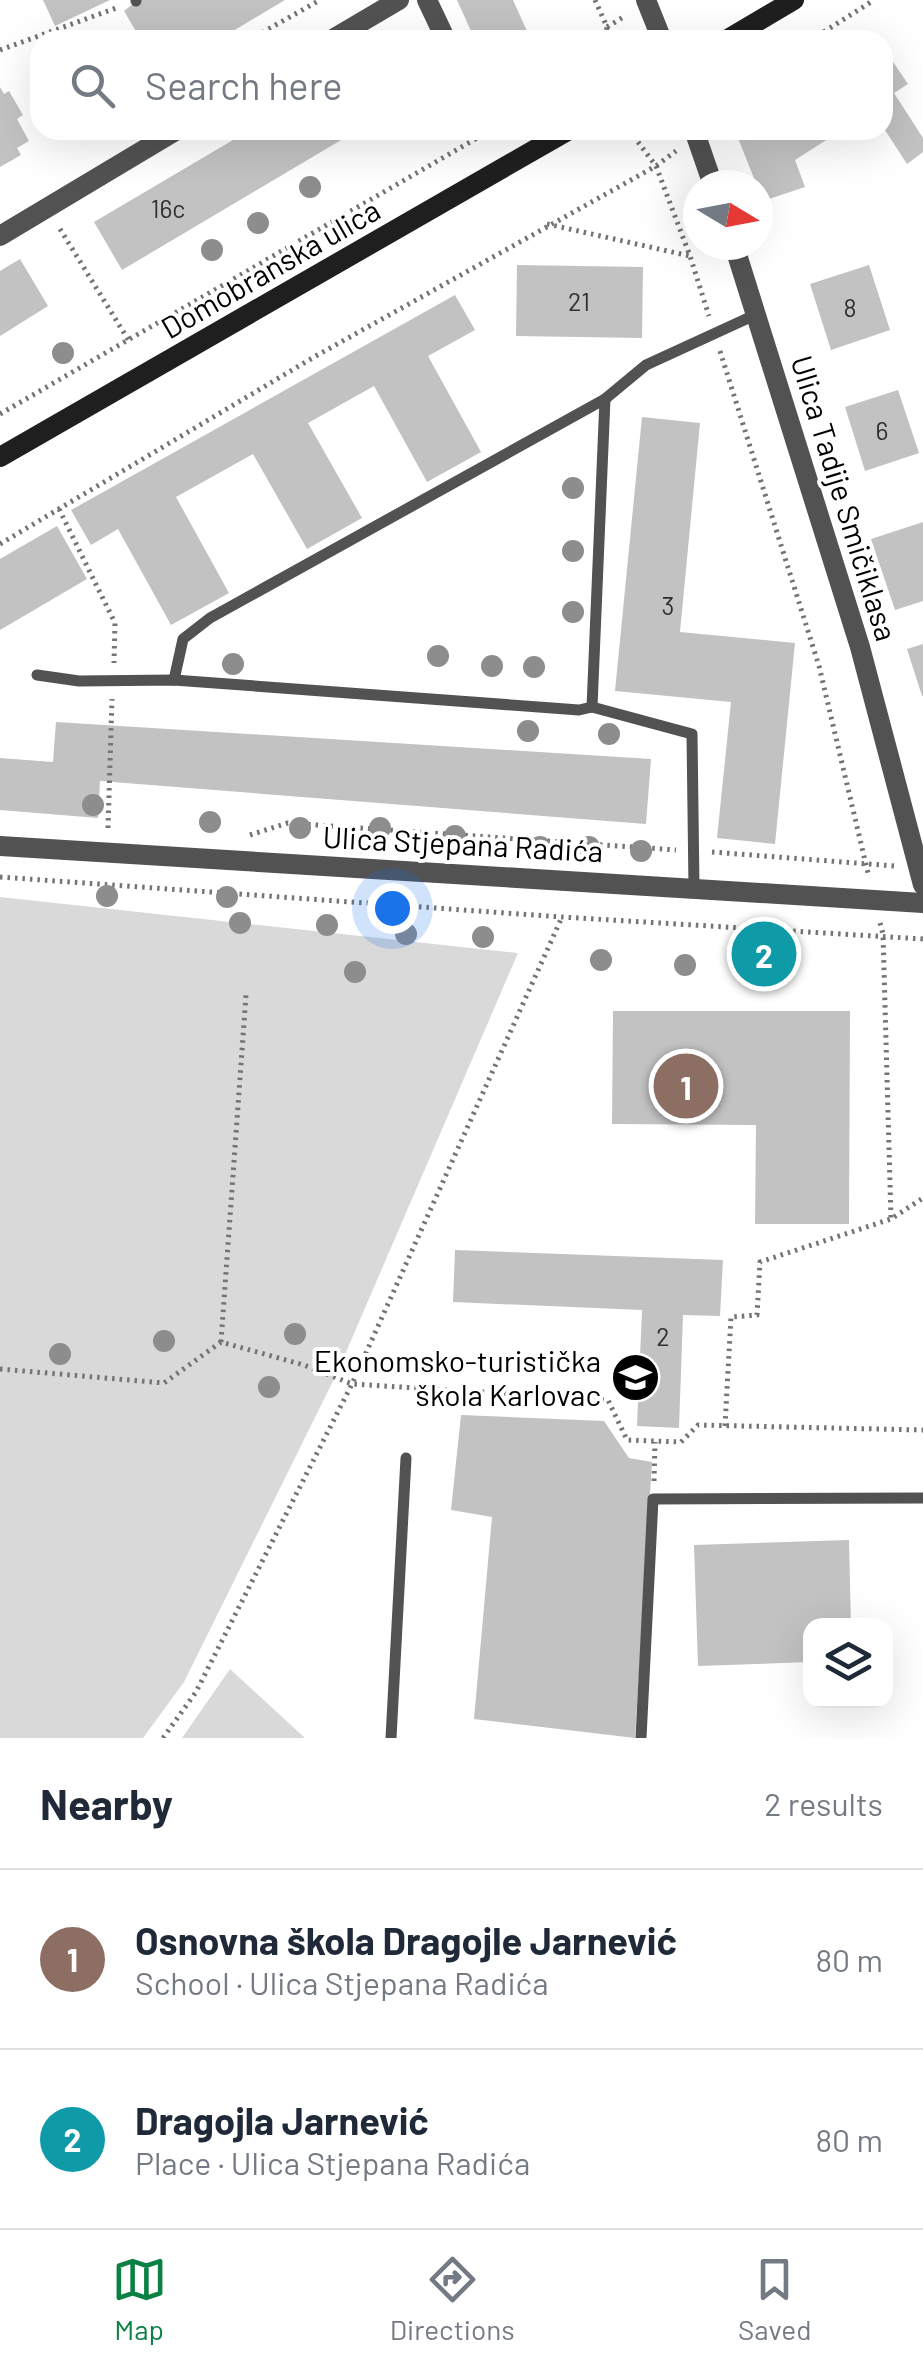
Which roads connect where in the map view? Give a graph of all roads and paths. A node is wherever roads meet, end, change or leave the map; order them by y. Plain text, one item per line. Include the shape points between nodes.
1 (136, 0) edge
2 (320, 0) edge
3 (399, 0) edge
4 (427, 0) edge
5 (595, 0) edge
6 (646, 0) edge
7 (794, 0) edge
8 (874, 0) edge
9 (54, 30) edge
10 (267, 30) edge
11 (348, 30) edge
12 (441, 30) edge
13 (607, 30) edge
14 (658, 30) edge
15 (743, 30) edge
16 (827, 30) edge
17 (30, 39) edge
18 (0, 50) edge
19 (160, 140) edge
20 (474, 140) edge
21 (552, 140) edge
22 (636, 140) edge
23 (697, 140) edge
24 (674, 153) dead end
25 (656, 166) junction
26 (708, 170) edge
27 (48, 208) junction
28 (547, 224) junction
29 (0, 236) edge
30 (683, 237) edge
31 (683, 254) edge
32 (691, 260) edge
33 (739, 260) edge
34 (756, 314) junction
35 (714, 332) junction
36 (129, 341) junction
37 (605, 399) junction
38 (0, 414) edge
39 (0, 457) edge
40 (58, 509) junction
41 (0, 544) edge
42 (37, 675) dead end
43 (113, 680) junction
44 (174, 680) junction
45 (592, 707) junction
46 (108, 829) dead end
47 (239, 838) dead end
48 (0, 846) edge
49 (692, 851) junction
50 (867, 863) junction
51 (0, 877) edge
52 (923, 885) edge
53 (694, 886) junction
54 (872, 899) junction
55 (923, 902) edge
56 (562, 917) junction
57 (883, 934) junction
58 (923, 939) edge
59 (246, 995) dead end
60 (923, 1198) edge
61 (891, 1220) junction
62 (221, 1342) junction
63 (0, 1368) edge
64 (352, 1384) junction
65 (725, 1426) junction
66 (923, 1430) edge
67 (654, 1441) junction
68 (406, 1458) dead end
69 (923, 1498) edge
70 (653, 1499) junction
71 (164, 1738) edge
72 (391, 1738) edge
73 (641, 1738) edge

1 - 9 path
2 - 10 path
3 - 11 street
4 - 12 street
5 - 13 path
6 - 14 street
7 - 15 main road
8 - 16 path
17 - 18 path
19 - 27 street
20 - 36 path
21 - 39 main road, Domobranska ulica
22 - 25 path
23 - 26 street
24 - 25 path
25 - 28 path
25 - 30 path
27 - 29 street
27 - 36 path
28 - 31 path
28 - 40 path
32 - 35 path
33 - 34 street, Ulica Tadije Smičiklasa
34 - 35 lane
34 - 52 street, Ulica Tadije Smičiklasa via 860,647
35 - 37 lane via 646,365
35 - 50 path via 818,666
36 - 38 path
37 - 44 lane via 210,618 184,639
37 - 45 lane
40 - 41 path
40 - 43 path via 115,623
42 - 43 lane
43 - 44 lane
43 - 46 path
44 - 45 lane
45 - 49 lane via 692,734
47 - 49 path via 288,823
48 - 53 street, Ulica Stjepana Radića
49 - 50 path
49 - 53 lane
50 - 54 path
51 - 56 path
53 - 54 street, Ulica Stjepana Radića
54 - 55 street, Ulica Stjepana Radića
54 - 57 path
56 - 57 path
56 - 64 path
57 - 58 path
57 - 61 path
59 - 62 path
60 - 61 path
61 - 65 path via 760,1262 757,1315 731,1317
62 - 63 path via 164,1382
62 - 64 path
64 - 67 path via 608,1400 627,1440
64 - 71 path via 196,1692
65 - 66 path
65 - 67 path via 698,1425 681,1442
67 - 70 path
68 - 72 lane
69 - 70 lane
70 - 73 lane

